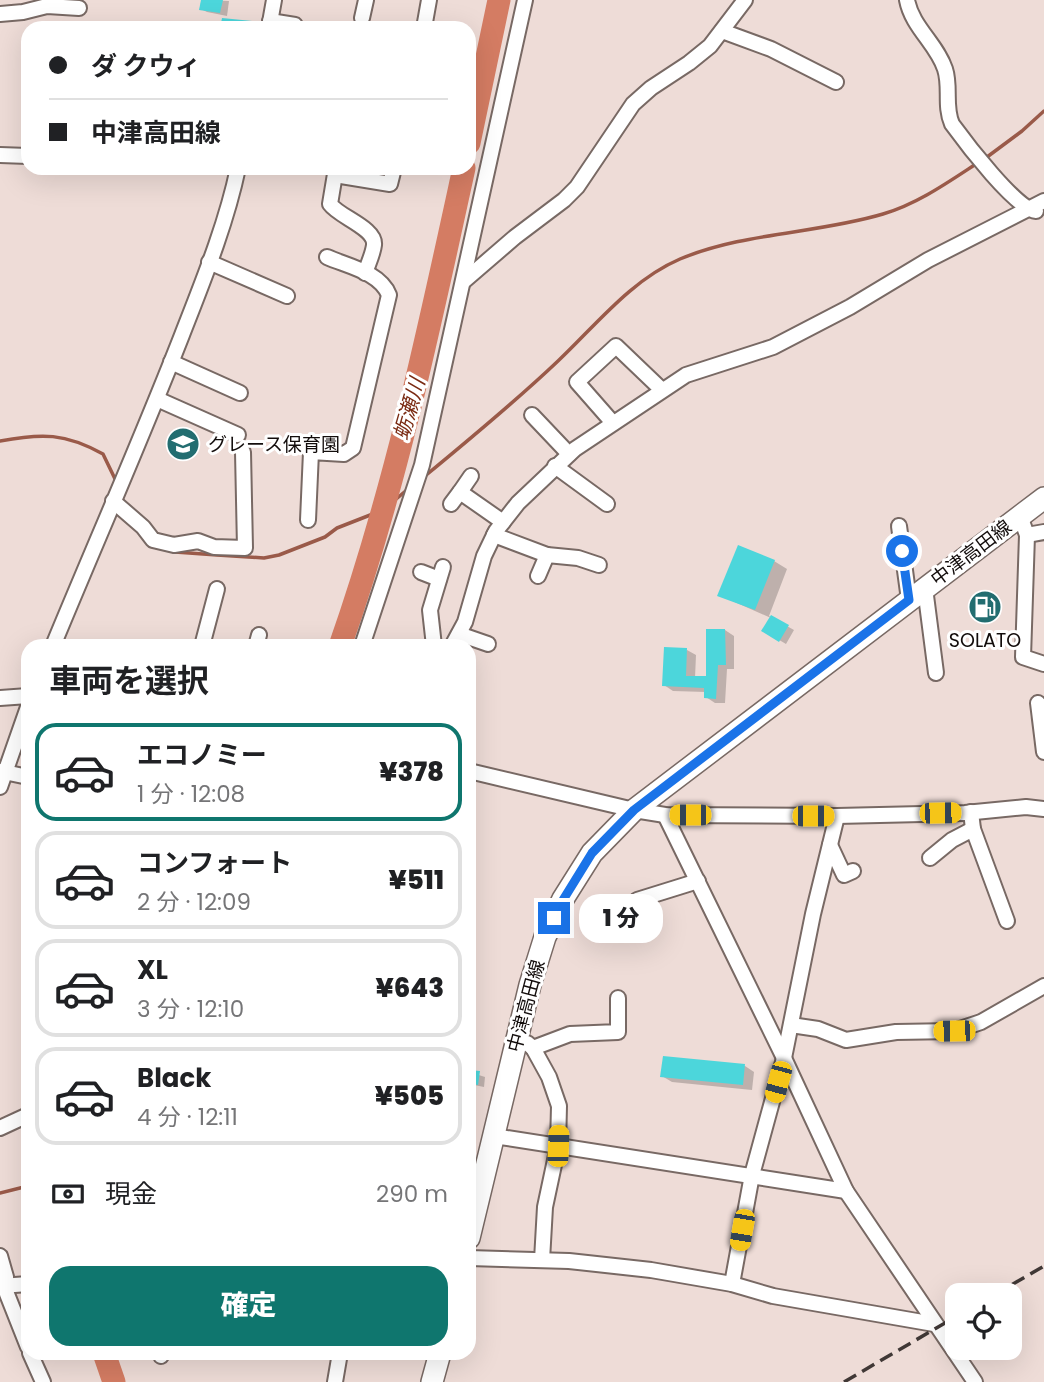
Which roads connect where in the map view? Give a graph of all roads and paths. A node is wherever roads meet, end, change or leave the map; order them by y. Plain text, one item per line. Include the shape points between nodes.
1 (274, 0) edge
2 (366, 0) edge
3 (429, 0) edge
4 (525, 0) edge
5 (745, 0) edge
6 (907, 0) edge
7 (79, 8) dead end
8 (0, 14) edge
9 (362, 18) dead end
10 (270, 21) edge
11 (425, 21) edge
12 (722, 32) junction
13 (836, 82) dead end
14 (0, 155) edge
15 (21, 156) edge
16 (236, 175) edge
17 (335, 175) edge
18 (349, 175) edge
19 (392, 175) edge
20 (1044, 201) edge
21 (1037, 211) edge
22 (327, 257) dead end
23 (209, 262) junction
24 (365, 273) junction
25 (464, 281) junction
26 (287, 296) dead end
27 (171, 362) junction
28 (662, 390) junction
29 (240, 393) dead end
30 (157, 400) junction
31 (533, 415) dead end
32 (613, 423) junction
33 (239, 435) dead end
34 (243, 452) dead end
35 (569, 454) junction
36 (555, 466) junction
37 (471, 476) dead end
38 (1044, 498) edge
39 (113, 501) junction
40 (607, 504) dead end
41 (308, 520) dead end
42 (503, 522) junction
43 (899, 526) dead end
44 (1024, 526) junction
45 (1044, 533) edge
46 (494, 535) junction
47 (547, 555) junction
48 (600, 565) dead end
49 (421, 572) dead end
50 (538, 576) dead end
51 (217, 589) dead end
52 (917, 594) junction
53 (56, 639) edge
54 (204, 639) edge
55 (364, 639) edge
56 (433, 639) edge
57 (456, 639) edge
58 (476, 642) edge
59 (488, 644) dead end
60 (1044, 664) edge
61 (936, 673) dead end
62 (21, 696) edge
63 (0, 698) edge
64 (1038, 703) dead end
65 (21, 724) edge
66 (1044, 751) edge
67 (2, 772) edge
68 (476, 773) edge
69 (21, 776) edge
70 (0, 787) edge
71 (1044, 809) edge
72 (634, 810) junction
73 (971, 813) junction
74 (665, 815) junction
75 (837, 816) junction
76 (973, 829) junction
77 (830, 845) junction
78 (930, 858) dead end
79 (853, 871) dead end
80 (698, 881) junction
81 (637, 900) dead end
82 (1007, 921) dead end
83 (1044, 986) edge
84 (618, 998) dead end
85 (791, 1025) junction
86 (525, 1042) junction
87 (784, 1058) junction
88 (21, 1118) edge
89 (0, 1128) edge
90 (494, 1136) junction
91 (558, 1146) junction
92 (752, 1175) junction
93 (846, 1191) junction
94 (476, 1209) edge
95 (0, 1256) edge
96 (476, 1258) edge
97 (542, 1260) junction
98 (733, 1284) junction
99 (4, 1286) edge
100 (934, 1324) junction
101 (21, 1329) edge
102 (33, 1360) edge
103 (339, 1360) edge
104 (438, 1360) edge
105 (44, 1382) edge
106 (335, 1382) edge
107 (432, 1382) edge
108 (975, 1382) edge

1 - 10 street
2 - 9 street
3 - 11 street
4 - 25 street
5 - 12 street
6 - 21 street via 913,18 946,70 952,124 1013,198
7 - 8 street via 47,6
12 - 13 street via 771,49
12 - 25 street via 698,56 633,104 564,200
14 - 15 street
16 - 23 street
17 - 24 street via 330,204 373,238
18 - 19 street via 390,184
20 - 21 street
21 - 28 street via 935,257 773,347 697,370
22 - 24 street
23 - 26 street
23 - 27 street
24 - 41 street via 389,295 353,448 344,454 311,452
25 - 55 street via 422,466
27 - 29 street
27 - 30 street
28 - 32 street
28 - 32 street via 616,346 577,382
30 - 33 street
30 - 39 street
31 - 35 street
32 - 35 street
34 - 39 street via 245,548 153,540
35 - 36 street
36 - 40 street
36 - 42 street
37 - 42 street via 456,498
38 - 44 main road, 中津高田線
39 - 53 street
42 - 46 street
43 - 52 street
44 - 45 street
44 - 52 main road, 中津高田線
44 - 60 street via 1023,657
46 - 47 street
46 - 57 street
47 - 48 street
47 - 50 street
49 - 56 street via 441,573 430,610
51 - 54 street
52 - 61 street
52 - 72 main road, 中津高田線
58 - 59 street
62 - 63 street
64 - 66 street
65 - 67 street
67 - 69 street
67 - 70 street
68 - 72 street
71 - 73 street
72 - 74 street
72 - 86 main road, 中津高田線 via 592,853 545,937 530,985
73 - 75 street
73 - 76 street
74 - 75 street
74 - 80 street
75 - 77 street
76 - 78 street
76 - 82 street
77 - 79 street via 844,875
77 - 85 street
80 - 81 street
80 - 87 street
83 - 85 street via 981,1022 954,1031 896,1031 846,1040
84 - 86 street via 618,1032
85 - 87 street
86 - 90 main road, 中津高田線
86 - 91 street via 549,1077 559,1106
87 - 92 street
87 - 93 street
88 - 89 street
90 - 91 street
90 - 94 main road, 中津高田線
91 - 92 street
91 - 97 street via 545,1207
92 - 93 street
92 - 98 street
93 - 100 street
95 - 99 street
96 - 97 street
97 - 98 street via 650,1270
98 - 100 street via 773,1296
99 - 101 street
100 - 108 street
102 - 105 street
103 - 106 street
104 - 107 main road

